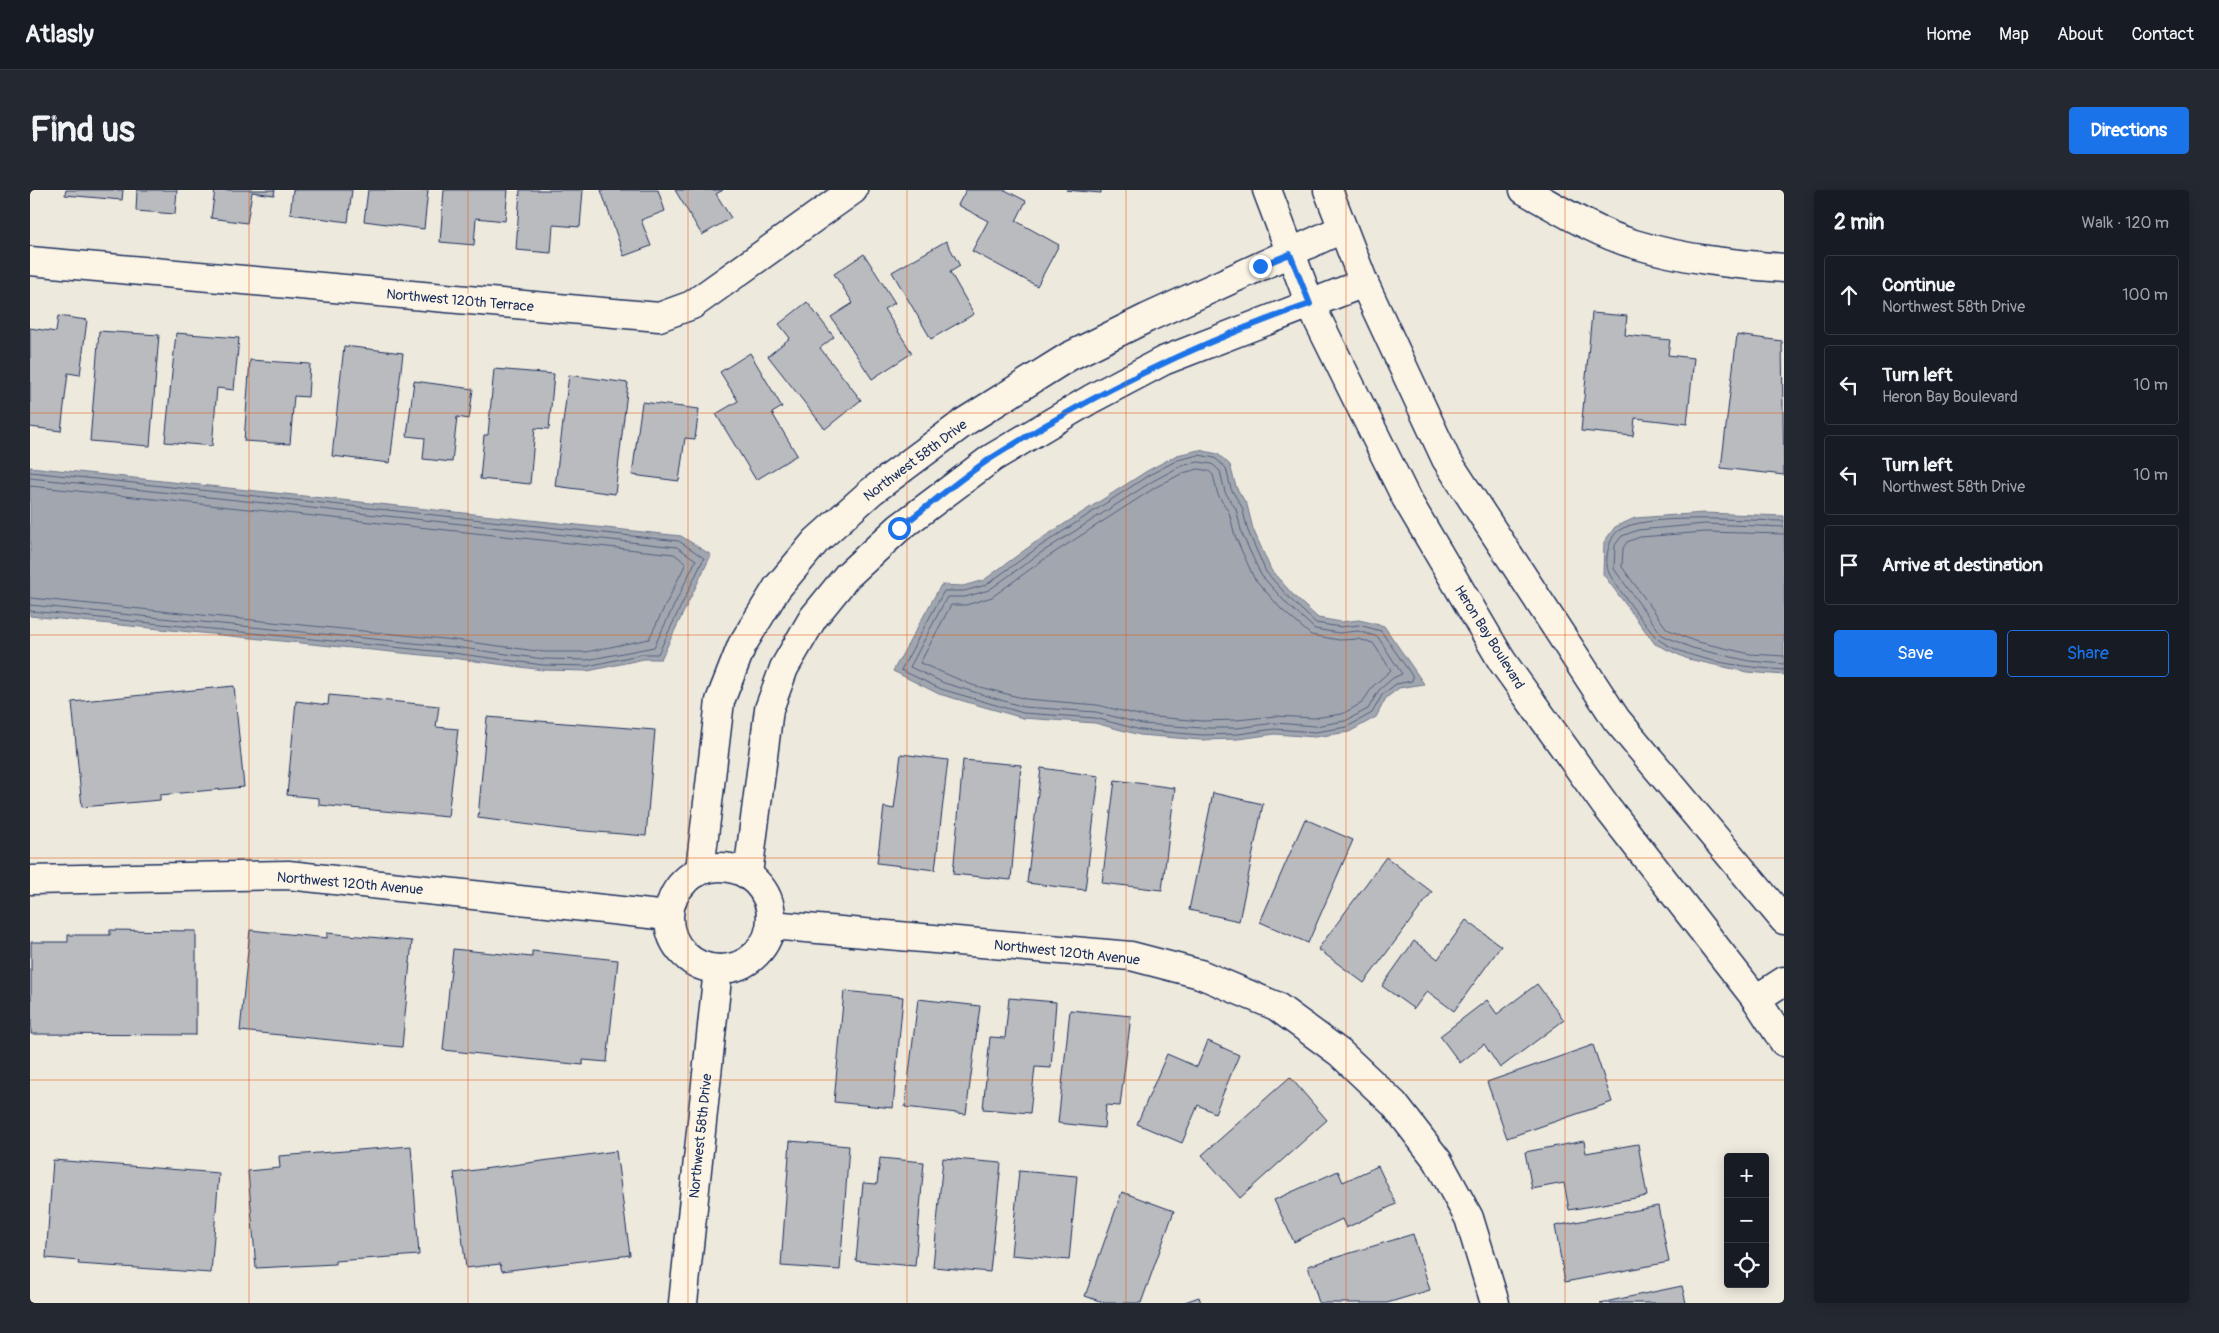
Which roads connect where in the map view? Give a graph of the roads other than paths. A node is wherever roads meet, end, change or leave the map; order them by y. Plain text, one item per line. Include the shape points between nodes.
1 (853, 190) edge
2 (1267, 190) edge
3 (1328, 190) edge
4 (1524, 190) edge
5 (1342, 229) junction
6 (1290, 254) junction
7 (30, 261) edge
8 (1784, 268) edge
9 (1364, 283) junction
10 (1310, 304) junction
11 (700, 870) junction
12 (748, 874) junction
13 (30, 880) edge
14 (668, 916) junction
15 (1784, 920) edge
16 (771, 925) junction
17 (718, 970) junction
18 (1784, 981) edge
19 (1756, 999) junction
20 (1782, 1035) edge
21 (683, 1303) edge
22 (1495, 1303) edge

1 - 7 street, Northwest 120th Terrace via 692,305 659,317
2 - 6 street, Heron Bay Boulevard
3 - 5 street
4 - 8 street via 1632,244 1710,262
5 - 6 street, Northwest 58th Drive
5 - 9 street
6 - 10 street, Heron Bay Boulevard
6 - 11 street, Northwest 58th Drive via 1068,357 966,421 872,491 816,541 777,588 742,645 720,701
9 - 10 street
9 - 15 street via 1446,459 1605,702
10 - 12 street via 1163,362 1091,399 992,458 899,528 847,576 813,618 784,668 769,709
10 - 19 street, Heron Bay Boulevard via 1406,498 1502,661 1606,806
11 - 12 street via 716,866
11 - 14 street via 684,881 673,897
12 - 16 street via 762,888 770,906
13 - 14 street, Northwest 120th Avenue via 288,875
14 - 17 street via 672,936 682,953 699,965
16 - 17 street via 765,943 753,958 736,967
16 - 22 street, Northwest 120th Avenue via 1131,956 1200,974 1276,1006 1340,1053 1394,1104 1438,1161 1469,1218
17 - 21 street, Northwest 58th Drive
18 - 19 street
19 - 20 street, Heron Bay Boulevard

